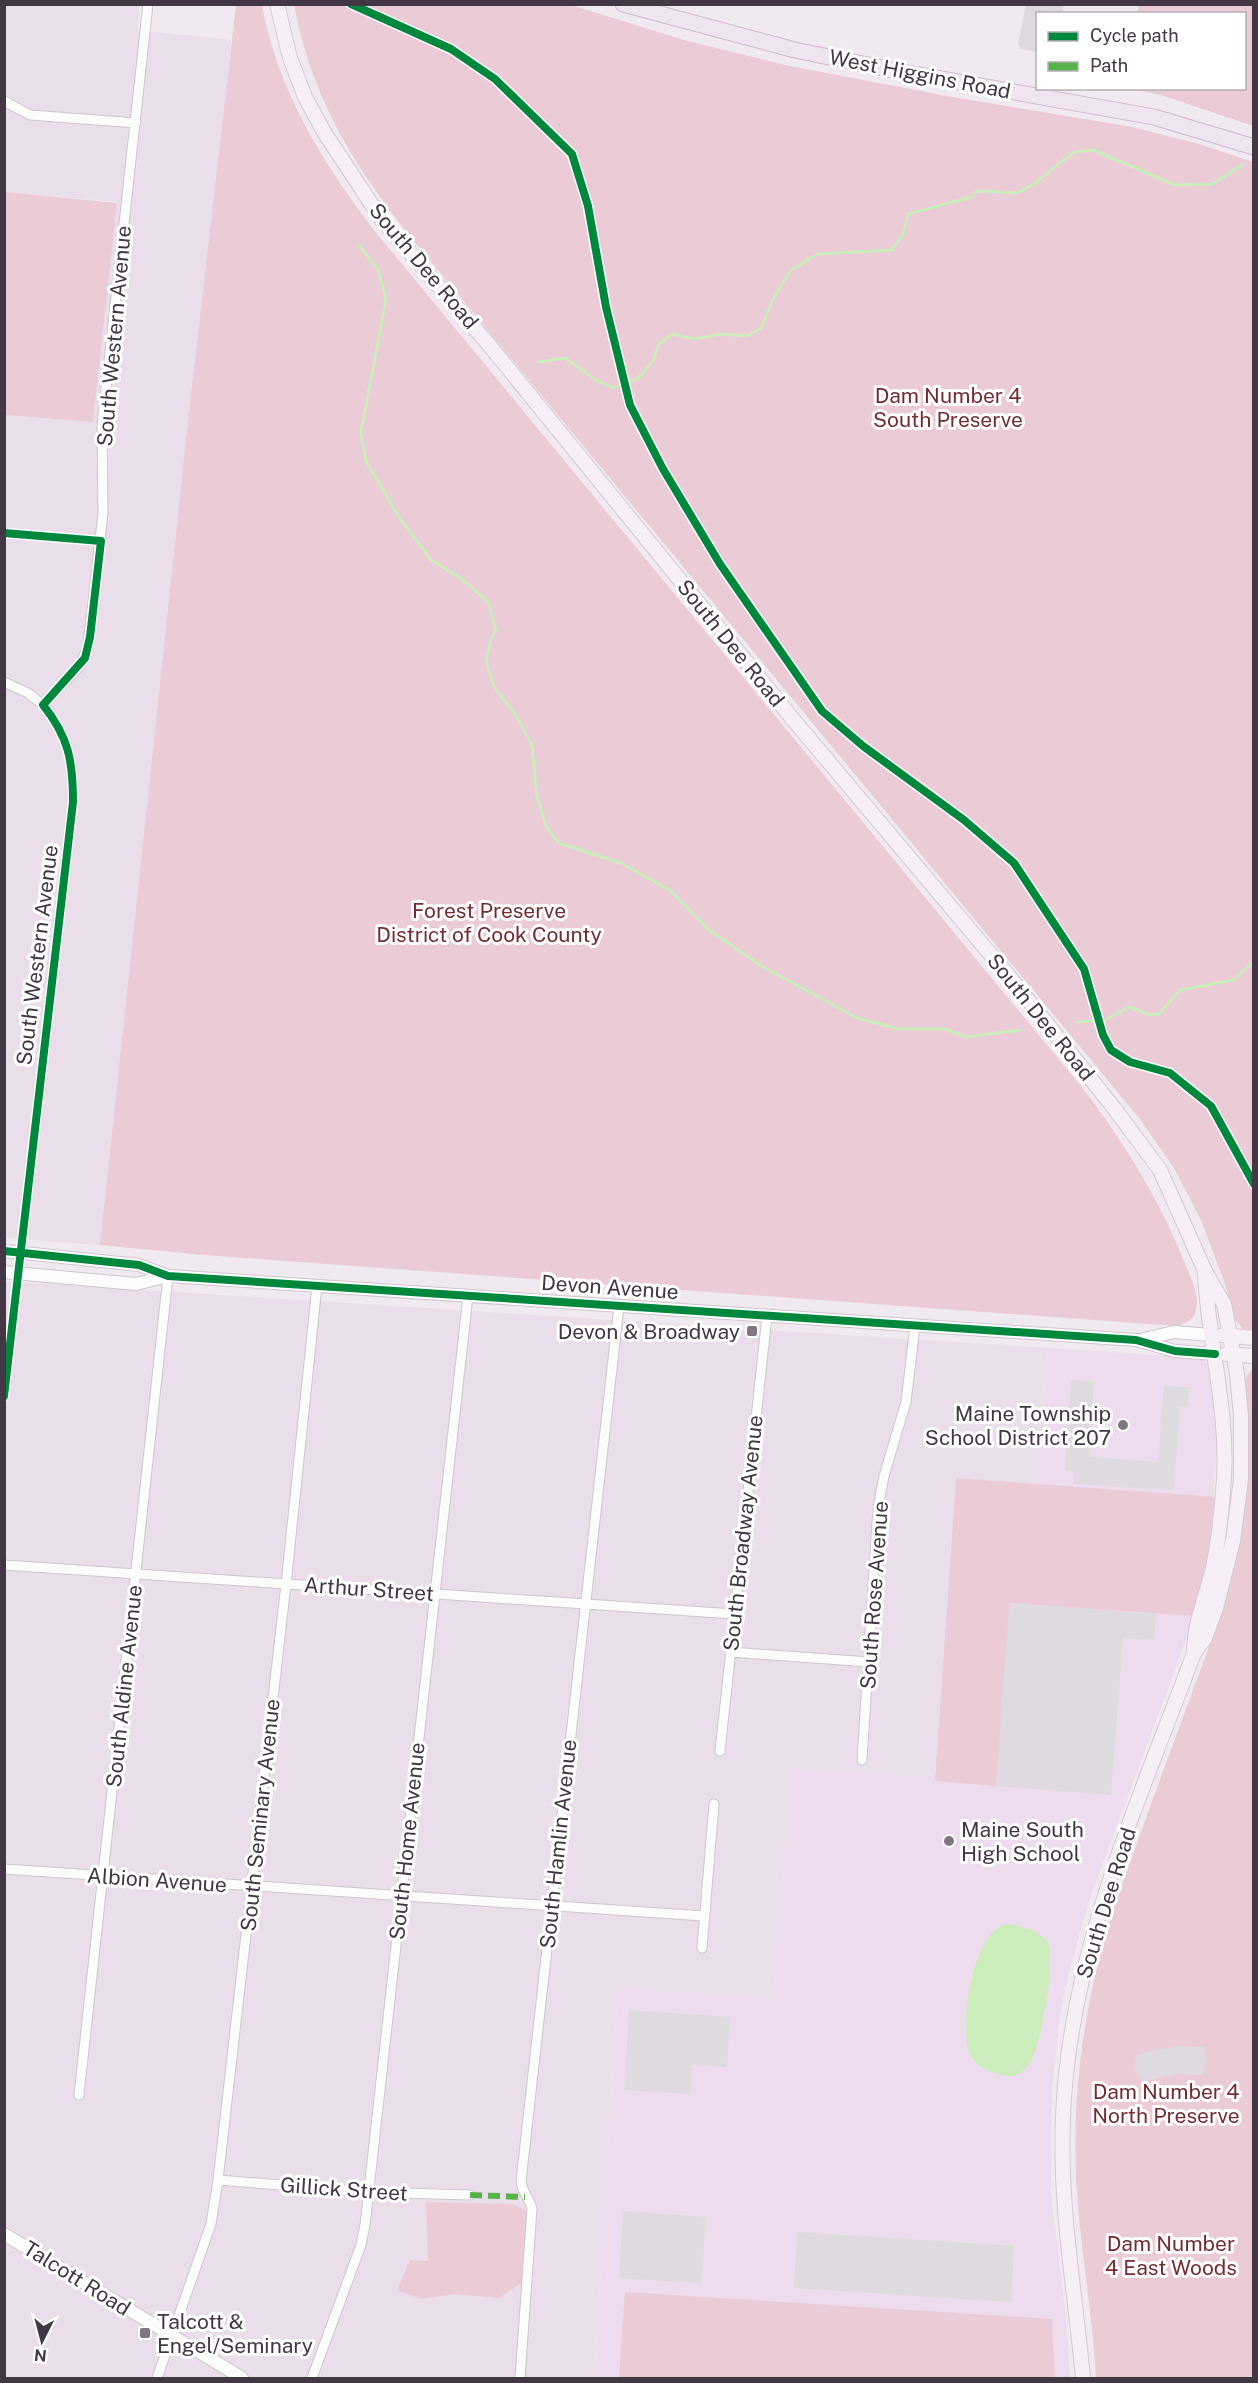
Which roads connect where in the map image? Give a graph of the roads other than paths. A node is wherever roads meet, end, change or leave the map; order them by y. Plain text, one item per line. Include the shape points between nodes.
1 (148, 4) edge
2 (277, 4) edge
3 (623, 4) edge
4 (4, 101) edge
5 (136, 123) junction
6 (1254, 147) edge
7 (4, 532) edge
8 (101, 541) junction
9 (4, 682) edge
10 (44, 705) junction
11 (4, 1251) edge
12 (21, 1252) junction
13 (1205, 1271) junction
14 (4, 1272) edge
15 (18, 1273) junction
16 (168, 1276) junction
17 (316, 1286) junction
18 (468, 1296) junction
19 (619, 1306) junction
20 (767, 1316) junction
21 (915, 1326) junction
22 (1211, 1335) junction
23 (1231, 1336) junction
24 (1254, 1338) edge
25 (1136, 1340) junction
26 (1215, 1354) junction
27 (1234, 1355) junction
28 (1254, 1356) edge
29 (4, 1396) edge
30 (4, 1565) edge
31 (136, 1574) junction
32 (286, 1584) junction
33 (435, 1594) junction
34 (585, 1604) junction
35 (734, 1614) junction
36 (730, 1652) junction
37 (1194, 1653) junction
38 (869, 1662) junction
39 (720, 1751) dead end
40 (862, 1760) dead end
41 (714, 1804) dead end
42 (4, 1869) edge
43 (103, 1876) junction
44 (252, 1887) junction
45 (400, 1896) junction
46 (551, 1907) junction
47 (704, 1916) junction
48 (702, 1948) dead end
49 (79, 2096) dead end
50 (218, 2180) junction
51 (369, 2192) junction
52 (470, 2195) dead end
53 (4, 2234) edge
54 (172, 2337) junction
55 (158, 2379) edge
56 (242, 2379) edge
57 (312, 2379) edge
58 (520, 2379) edge
59 (1083, 2379) edge

1 - 5 street, South Western Avenue
2 - 13 main road, South Dee Road via 290,58 305,97 382,220 490,346 1114,1108 1160,1170
3 - 6 main road, West Higgins Road via 807,53 1154,117
4 - 5 street via 30,115
5 - 8 street, South Western Avenue via 102,425
7 - 8 street
8 - 10 street, South Western Avenue via 85,658
9 - 10 street
10 - 12 street, South Western Avenue via 69,747 73,802
11 - 12 street, Devon Avenue
12 - 15 street, South Western Avenue
12 - 16 street, Devon Avenue via 140,1265
13 - 22 main road, South Dee Road
13 - 23 main road, South Dee Road via 1224,1304
14 - 15 street, Devon Avenue
15 - 16 street, Devon Avenue via 136,1284
15 - 29 street, South Western Avenue
16 - 17 street, Devon Avenue
16 - 31 street, South Aldine Avenue
17 - 18 street, Devon Avenue
17 - 32 street, South Seminary Avenue
18 - 19 street, Devon Avenue
18 - 33 street, South Home Avenue
19 - 20 street, Devon Avenue
19 - 34 street, South Hamlin Avenue
20 - 21 street, Devon Avenue
20 - 35 street, South Broadway Avenue
21 - 25 street, Devon Avenue
21 - 38 street, South Rose Avenue via 906,1402 878,1508
22 - 23 main road, Devon Avenue
22 - 25 street, Devon Avenue via 1174,1332
22 - 26 main road, South Dee Road
23 - 24 main road, Devon Avenue
23 - 27 main road, South Dee Road
25 - 26 street, Devon Avenue via 1175,1351
26 - 27 main road, Devon Avenue
26 - 37 main road, South Dee Road via 1224,1429 1224,1479 1213,1567 1194,1633
27 - 28 main road, Devon Avenue
27 - 37 main road, South Dee Road via 1242,1449 1237,1515 1216,1608 1205,1638
30 - 31 street, Arthur Street
31 - 32 street, Arthur Street
31 - 43 street, South Aldine Avenue
32 - 33 street, Arthur Street
32 - 44 street, South Seminary Avenue
33 - 34 street, Arthur Street
33 - 45 street, South Home Avenue
34 - 35 street, Arthur Street
34 - 46 street, South Hamlin Avenue
35 - 36 street, South Broadway Avenue
36 - 38 street
36 - 39 street, South Broadway Avenue
37 - 59 main road, South Dee Road via 1109,1880 1083,1968 1072,2026 1063,2117 1063,2168
38 - 40 street, South Rose Avenue
41 - 47 street
42 - 43 street, Albion Avenue
43 - 44 street, Albion Avenue
43 - 49 street, South Aldine Avenue
44 - 45 street, Albion Avenue
44 - 50 street, South Seminary Avenue
45 - 46 street, Albion Avenue
45 - 51 street, South Home Avenue
46 - 47 street, Albion Avenue
46 - 58 street, South Hamlin Avenue via 521,2181 532,2209
47 - 48 street
50 - 51 street, Gillick Street
50 - 54 street, South Seminary Avenue via 211,2224
51 - 52 street, Gillick Street
51 - 57 street, South Home Avenue via 364,2235
53 - 54 street, Talcott Road
54 - 55 street, South Seminary Avenue
54 - 56 street, Talcott Road

